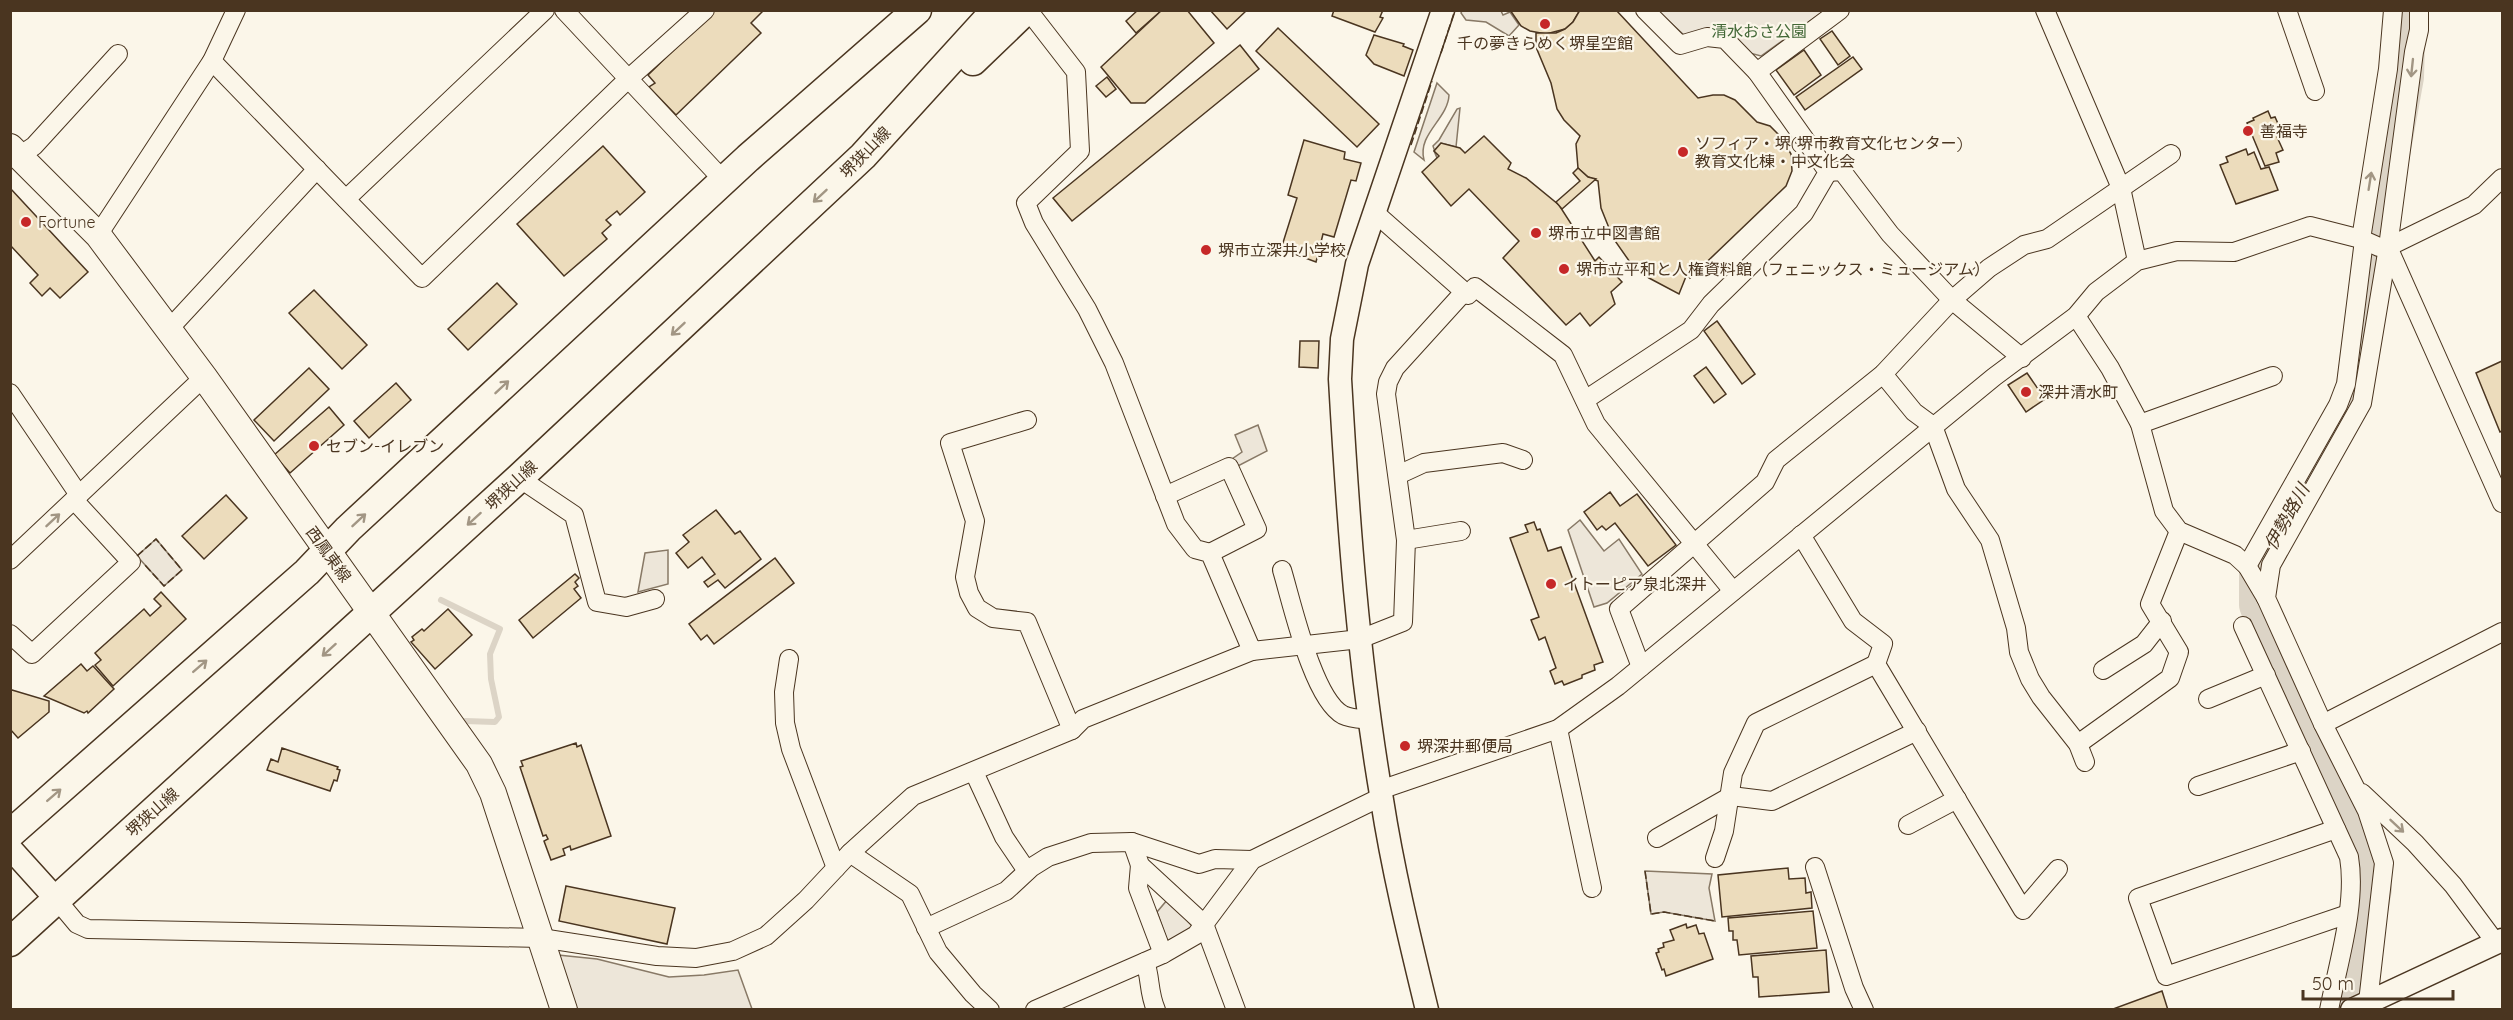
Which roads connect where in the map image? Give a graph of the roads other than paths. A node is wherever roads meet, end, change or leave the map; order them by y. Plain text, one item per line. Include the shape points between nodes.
1 (236, 10) edge
2 (545, 10) edge
3 (564, 10) edge
4 (705, 10) edge
5 (889, 10) edge
6 (917, 10) edge
7 (996, 10) edge
8 (1027, 10) edge
9 (1443, 10) edge
10 (1645, 10) edge
11 (1840, 10) edge
12 (2045, 10) edge
13 (2287, 10) edge
14 (2393, 10) edge
15 (2419, 10) edge
16 (2392, 30) junction
17 (2419, 30) junction
18 (118, 54) dead end
19 (212, 61) junction
20 (1757, 72) junction
21 (627, 80) junction
22 (2315, 91) dead end
23 (15, 151) edge
24 (2171, 154) dead end
25 (863, 156) junction
26 (748, 158) junction
27 (317, 169) junction
28 (1828, 172) junction
29 (2502, 178) edge
30 (724, 181) junction
31 (2121, 188) junction
32 (345, 199) junction
33 (1374, 212) junction
34 (98, 236) junction
35 (2371, 243) junction
36 (2137, 261) junction
37 (1464, 292) junction
38 (1952, 300) junction
39 (2076, 316) junction
40 (169, 329) junction
41 (2022, 358) junction
42 (1882, 374) junction
43 (2273, 376) dead end
44 (204, 377) junction
45 (10, 393) edge
46 (1585, 400) junction
47 (1027, 420) dead end
48 (2140, 424) junction
49 (1934, 426) junction
50 (1523, 460) dead end
51 (1398, 475) junction
52 (519, 478) junction
53 (1165, 496) junction
54 (76, 497) junction
55 (2502, 503) edge
56 (1461, 531) dead end
57 (2179, 531) junction
58 (1801, 535) junction
59 (1406, 540) junction
60 (1694, 543) junction
61 (327, 551) junction
62 (1210, 553) junction
63 (10, 560) edge
64 (2247, 567) junction
65 (1282, 570) dead end
66 (1733, 591) junction
67 (2266, 597) junction
68 (656, 599) dead end
69 (371, 611) junction
70 (2162, 621) junction
71 (2242, 626) dead end
72 (2502, 632) edge
73 (10, 634) edge
74 (1360, 639) junction
75 (1304, 645) junction
76 (1252, 651) junction
77 (789, 659) dead end
78 (1876, 664) junction
79 (1641, 667) junction
80 (2103, 670) dead end
81 (2266, 675) junction
82 (2208, 699) dead end
83 (2319, 716) junction
84 (1371, 720) junction
85 (2287, 721) junction
86 (1558, 729) junction
87 (1072, 730) junction
88 (1917, 731) junction
89 (2079, 744) junction
90 (2301, 751) junction
91 (2085, 762) dead end
92 (974, 772) junction
93 (2198, 786) dead end
94 (2354, 786) junction
95 (1381, 794) junction
96 (1731, 796) junction
97 (1957, 799) junction
98 (1908, 825) dead end
99 (2336, 829) junction
100 (10, 834) edge
101 (1657, 838) dead end
102 (1132, 842) junction
103 (10, 848) edge
104 (850, 853) junction
105 (1715, 858) dead end
106 (1252, 860) junction
107 (1140, 865) junction
108 (1815, 867) dead end
109 (836, 868) junction
110 (2058, 869) dead end
111 (1027, 871) junction
112 (1592, 888) dead end
113 (57, 900) junction
114 (2348, 914) junction
115 (1204, 924) junction
116 (926, 928) junction
117 (542, 938) junction
118 (10, 942) edge
119 (2499, 942) edge
120 (1164, 954) junction
121 (1145, 962) junction
122 (2360, 1006) edge
123 (564, 1010) edge
124 (990, 1010) edge
125 (1035, 1010) edge
126 (1156, 1010) edge
127 (1236, 1010) edge
128 (1427, 1010) edge
129 (1864, 1010) edge
130 (2329, 1010) edge

1 - 19 street
2 - 32 street
3 - 21 street
4 - 21 street
5 - 26 main road via 801,96
6 - 26 main road
7 - 25 main road, 堺狭山線
8 - 25 main road via 886,143
8 - 53 street via 1076,72 1080,151 1026,203 1034,223 1088,309 1114,363
9 - 33 street
10 - 20 street via 1680,45 1707,38 1725,39
11 - 20 street
12 - 31 street
13 - 22 street
14 - 16 street
15 - 17 street
16 - 17 street
35 -> 16 street
17 -> 35 street
18 - 23 street via 34,146
19 - 27 street
19 - 34 street
20 - 28 street
21 - 30 street
21 - 32 street via 422,278
23 - 34 main road, 西鳳東線
24 - 31 street
25 -> 52 main road, 堺狭山線
26 - 30 main road
27 - 32 street
27 - 40 street
28 - 38 street via 1842,171 1890,234
28 - 46 street via 1804,213 1711,304 1691,330
29 - 35 street via 2474,205
61 -> 30 main road
31 - 36 street
31 - 38 street via 2047,239 2024,245 1989,268
33 - 37 street
33 - 74 street via 1349,299 1340,378
34 - 40 main road, 西鳳東線
35 - 36 street via 2310,226 2234,252 2177,251
35 - 55 street
35 - 64 street via 2346,384 2338,405
35 - 67 street via 2362,403 2271,565
36 - 39 street via 2096,292
37 - 46 street via 1468,296 1475,287 1563,356
37 - 51 street via 1395,368 1388,382 1386,394
38 - 41 street
38 - 42 street
39 - 41 street
39 - 48 street
40 - 44 main road, 西鳳東線
41 - 49 street
42 - 49 street via 1914,412
42 - 60 street via 1776,460 1765,482
43 - 48 street
44 - 54 street
44 - 61 main road, 西鳳東線
45 - 54 street
46 - 60 street via 1596,424
47 - 87 street via 950,443 975,521 966,577 977,608 993,618 1027,622
48 - 57 street via 2164,511
49 - 58 street
49 - 89 street via 1956,489 1990,540 2016,628 2019,652 2030,679
50 - 51 street via 1503,453 1424,464
51 - 59 street
52 - 68 street via 574,516 597,602 626,607
52 -> 69 main road, 堺狭山線
53 - 62 street via 1176,524 1195,549
53 - 62 street via 1229,467 1257,529
63 -> 54 street
54 - 73 street via 131,562 32,654
56 - 59 street
57 - 64 street via 2235,555
57 - 70 street via 2150,604
58 - 66 street
58 - 78 street via 1853,621 1883,644
59 - 74 street via 1403,622
60 - 66 street
60 - 79 street via 1619,609
61 - 69 main road, 西鳳東線
100 -> 61 main road
62 - 76 street
64 - 67 street
65 - 75 street
66 - 79 street
67 - 83 street
69 -> 113 main road, 堺狭山線
69 - 117 main road, 西鳳東線 via 479,764 493,793
70 - 80 street via 2144,644
70 - 89 street via 2179,652 2170,678
71 - 81 street
72 - 83 street
74 - 75 street
74 - 84 street
75 - 76 street
75 - 84 street via 1330,703 1344,715
76 - 87 street via 1083,719
77 - 109 street via 785,723
78 - 88 street
78 - 96 street via 1756,723 1733,773
79 - 86 street
81 - 82 street
81 - 85 street
83 - 85 street
83 - 94 street
84 - 95 street
85 - 90 street
86 - 95 street
86 - 112 street
87 - 92 street
88 - 96 street via 1772,801
88 - 97 street
89 - 91 street
90 - 93 street
90 - 99 street
92 - 104 street via 913,796
92 - 111 street via 1004,837
94 -> 119 street via 2423,851
94 - 122 street via 2367,811 2384,863
95 - 106 street
95 - 128 street via 1397,887
96 - 101 street
96 - 105 street
97 - 98 street
97 - 110 street via 2023,910
99 - 114 street via 2349,857 2352,875
99 - 114 street via 2138,898 2166,976
102 - 106 street via 1199,864 1215,859
102 - 107 street
102 - 111 street via 1091,843 1048,856
103 - 113 street
104 - 109 street
104 - 116 street via 910,894
106 - 115 street
107 - 115 street
107 - 120 street via 1138,888
108 - 129 street
109 - 117 street via 766,936 733,951 696,958 657,956
111 - 116 street via 1006,891
113 - 117 street via 77,924 88,929
113 - 118 main road, 堺狭山線
114 - 130 street
115 - 120 street via 1196,935
115 - 127 street
116 - 124 street via 938,952
117 - 123 main road, 西鳳東線
119 - 122 street
120 - 121 street
121 - 125 street
121 - 126 street

